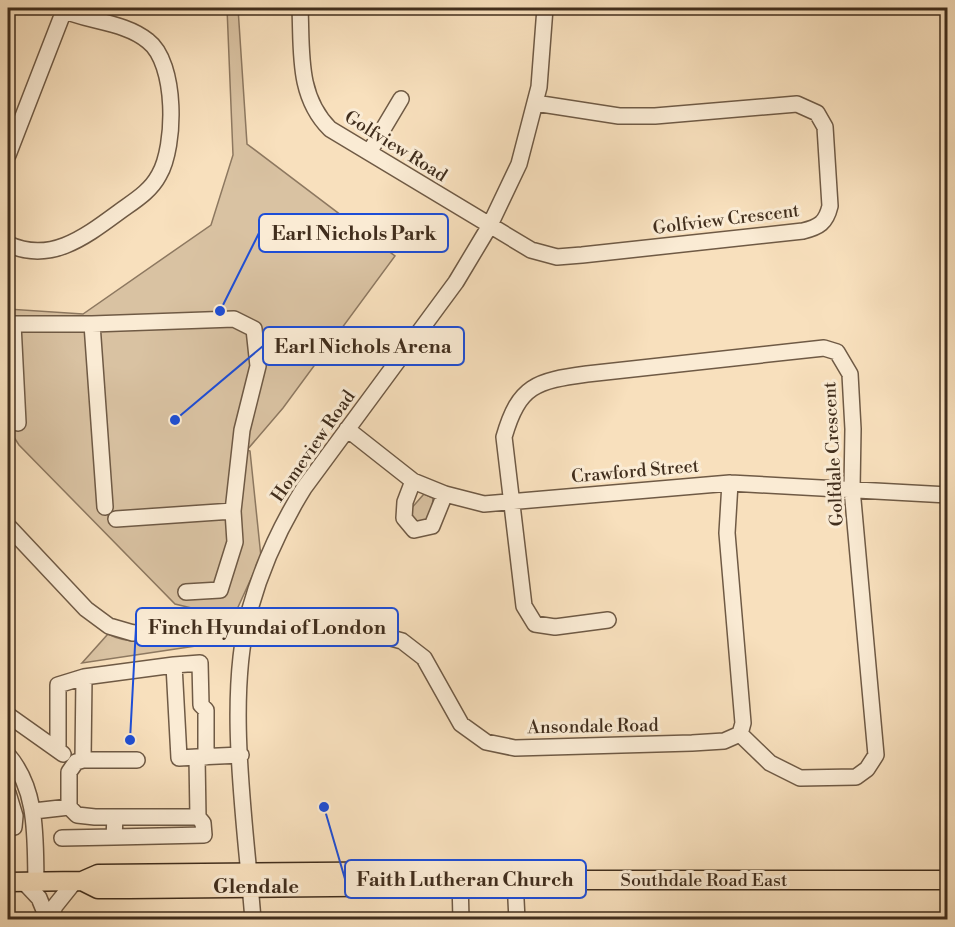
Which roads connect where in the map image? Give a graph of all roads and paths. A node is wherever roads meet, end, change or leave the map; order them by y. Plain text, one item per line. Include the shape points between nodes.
1 (62, 8) edge
2 (300, 8) edge
3 (545, 8) edge
4 (401, 99) dead end
5 (535, 103) junction
6 (10, 138) edge
7 (370, 152) junction
8 (8, 155) edge
9 (489, 228) junction
10 (8, 244) edge
11 (92, 324) junction
12 (18, 423) dead end
13 (347, 429) junction
14 (413, 481) junction
15 (730, 483) junction
16 (852, 489) junction
17 (445, 494) junction
18 (948, 495) edge
19 (513, 501) junction
20 (105, 507) dead end
21 (233, 511) junction
22 (116, 519) dead end
23 (8, 525) edge
24 (186, 592) dead end
25 (608, 620) dead end
26 (245, 633) junction
27 (174, 665) junction
28 (84, 677) junction
29 (201, 705) junction
30 (176, 706) junction
31 (8, 715) edge
32 (740, 734) junction
33 (58, 750) junction
34 (8, 755) edge
35 (241, 755) junction
36 (202, 757) junction
37 (137, 760) dead end
38 (79, 761) junction
39 (26, 787) junction
40 (8, 794) edge
41 (69, 807) junction
42 (34, 811) junction
43 (115, 817) junction
44 (198, 817) junction
45 (8, 828) edge
46 (114, 837) junction
47 (62, 838) dead end
48 (460, 880) junction
49 (515, 880) junction
50 (948, 880) edge
51 (79, 881) junction
52 (250, 881) junction
53 (22, 882) edge
54 (49, 920) edge
55 (253, 920) edge
56 (461, 920) edge
57 (517, 920) edge

1 - 6 street
1 - 10 street via 150,41 166,69 168,153 146,192 72,243 26,252
2 - 7 street, Golfview Road via 306,92 315,114 330,129
3 - 5 street, Homeview Road
4 - 7 street
5 - 9 street, Homeview Road via 519,164
5 - 9 street, Golfview Crescent via 619,116 797,104 816,113 825,127 830,206 827,219 818,228 802,231 557,257 531,250
6 - 8 street
7 - 9 street, Golfview Road
9 - 13 street, Homeview Road via 456,282
11 - 12 street via 13,324
11 - 20 street
11 - 21 street via 234,319 254,329 258,366 242,430
13 - 14 street, Crawford Street
13 - 26 street, Homeview Road via 286,518 260,575
14 - 17 street, Crawford Street
14 - 17 street via 404,518 414,530 432,526
15 - 16 street, Crawford Street
15 - 19 street, Crawford Street
15 - 32 street via 727,533 742,705
16 - 18 street, Crawford Street
16 - 19 street, Golfdale Crescent via 850,374 837,352 824,348 551,379 527,390 511,412 504,437
16 - 32 street, Golfdale Crescent via 876,755 856,777 800,778 770,763
17 - 19 street, Crawford Street via 484,504
19 - 25 street, Golfdale Crescent via 524,606 535,624 555,627
21 - 22 street
21 - 24 street via 235,542 220,590
23 - 26 street, Ansondale Road via 86,609 109,626 133,633 203,627
26 - 32 street, Ansondale Road via 380,635 402,641 424,658 461,724 486,742 515,748 692,743 724,741
26 - 35 street, Homeview Road via 238,702
27 - 28 street
27 - 29 street via 200,663
27 - 30 street
28 - 33 street via 58,684
28 - 38 street
29 - 30 street
29 - 36 street via 206,710
30 - 36 street via 179,758
31 - 33 street
33 - 38 street
34 - 39 street via 19,768
35 - 36 street
35 - 52 street, Homeview Road
36 - 44 street
37 - 38 street
38 - 41 street via 69,772
39 - 40 street
39 - 42 street
40 - 45 street via 15,816 14,827
41 - 42 street
41 - 43 street via 77,815
42 - 53 street
43 - 44 street
43 - 46 street
44 - 46 street via 204,823 204,836
46 - 47 street
48 - 49 main road, Southdale Road East
48 - 52 main road, Southdale Road East via 435,886
48 - 56 street
49 - 50 main road, Southdale Road East
49 - 57 street
51 - 52 main road, Southdale Road East via 98,889
51 - 53 main road, Southdale Road East
51 - 54 street
52 - 55 street, Homeview Road
53 - 54 street via 39,898

